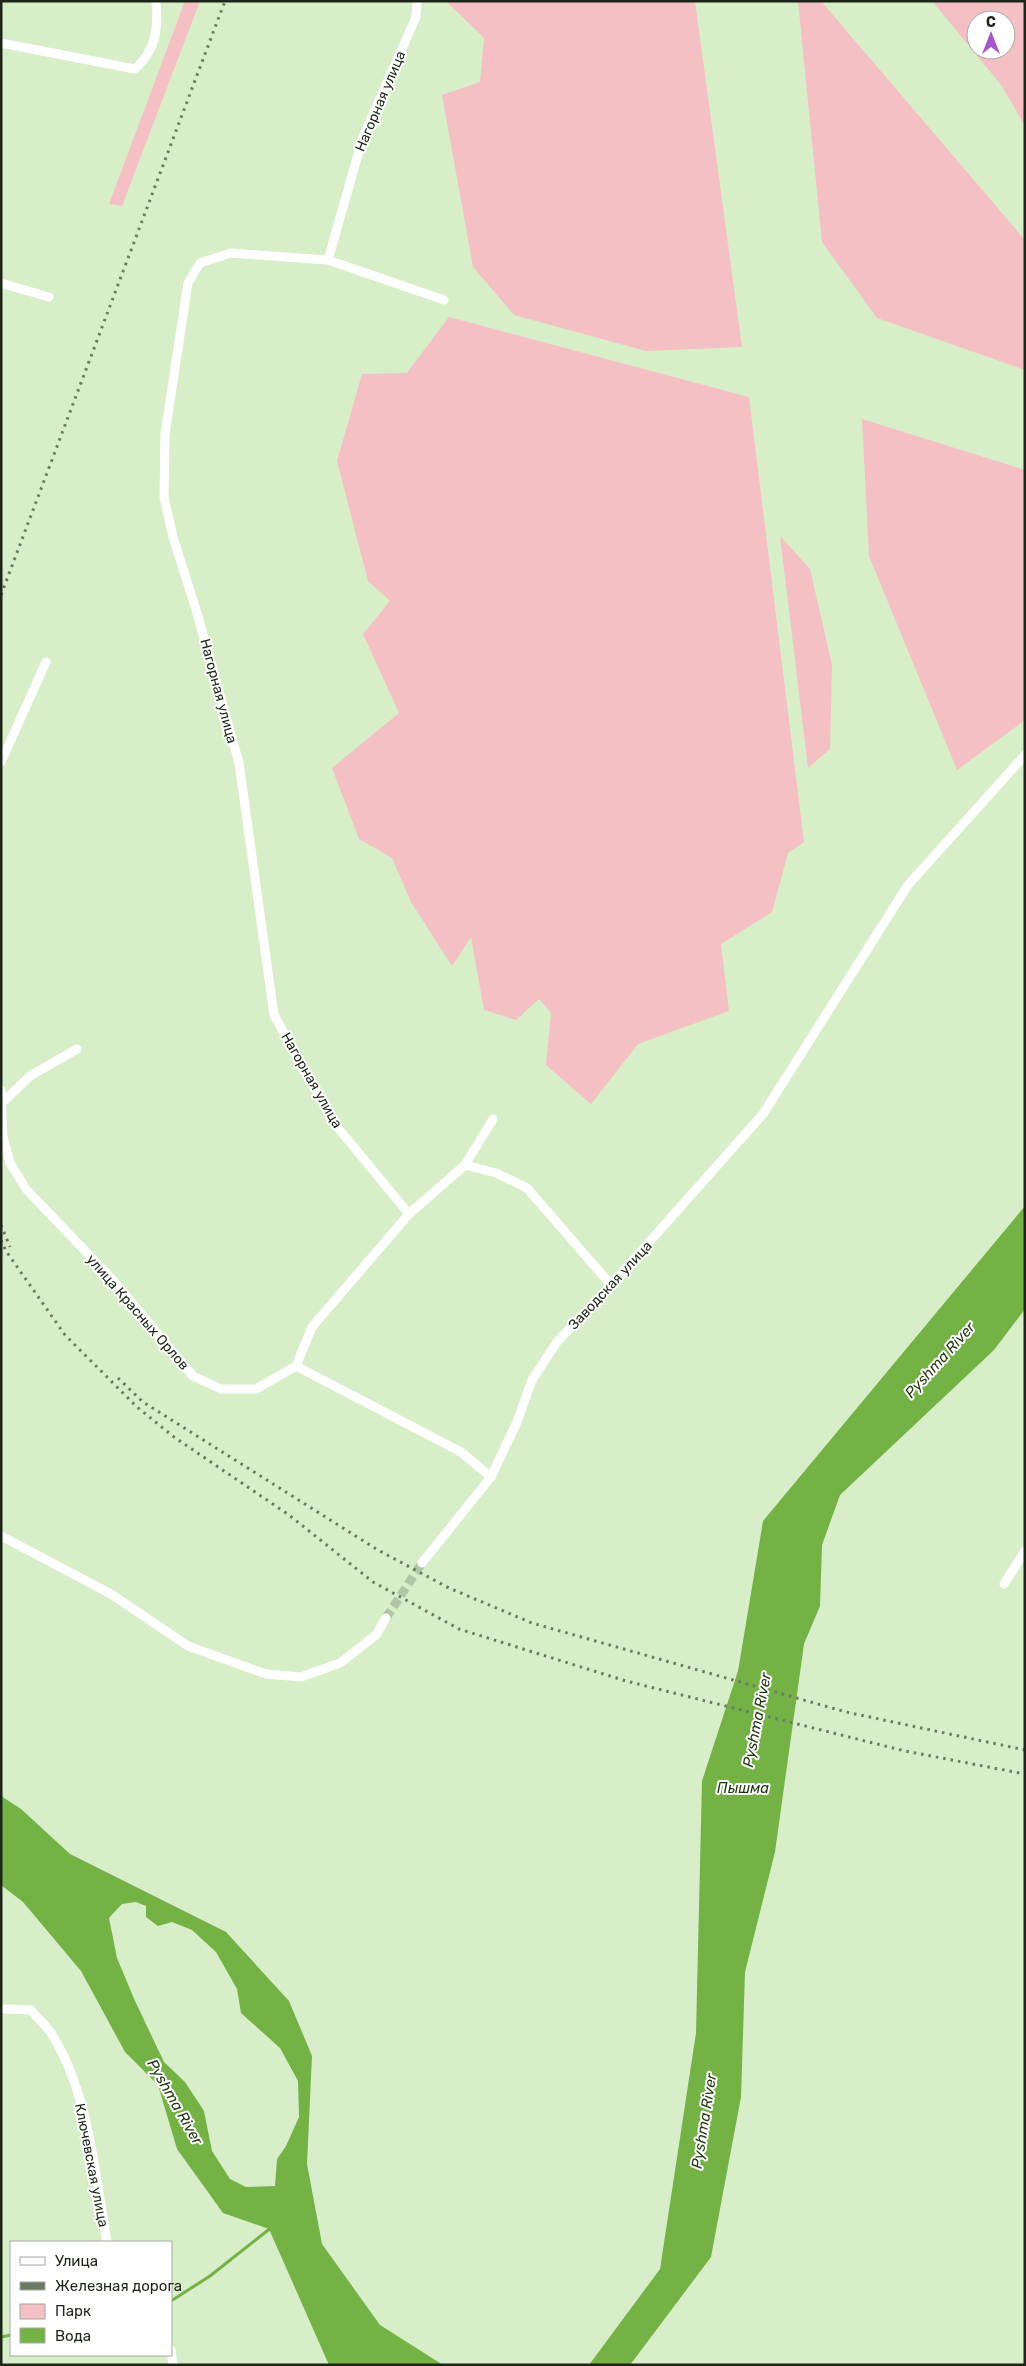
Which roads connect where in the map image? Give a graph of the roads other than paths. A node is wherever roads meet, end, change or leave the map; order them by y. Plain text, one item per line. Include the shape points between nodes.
1 (156, 1) edge
2 (418, 1) edge
3 (1, 43) edge
4 (328, 260) junction
5 (1, 282) edge
6 (49, 296) dead end
7 (444, 300) dead end
8 (46, 662) dead end
9 (1025, 756) edge
10 (1, 762) edge
11 (77, 1049) dead end
12 (1, 1090) edge
13 (2, 1103) edge
14 (493, 1119) dead end
15 (465, 1166) junction
16 (409, 1214) junction
17 (611, 1285) junction
18 (296, 1366) junction
19 (491, 1477) junction
20 (1, 1536) edge
21 (1025, 1552) edge
22 (422, 1563) tunnel mouth
23 (1004, 1584) dead end
24 (386, 1618) tunnel mouth
25 (1, 2009) edge
26 (107, 2241) edge

1 - 3 street via 158,27 148,58 136,69
2 - 4 street, Нагорная улица via 416,16 362,137
4 - 7 street, Нагорная улица
4 - 16 street, Нагорная улица via 231,253 200,263 188,283 165,434 164,497 239,763 274,1015 334,1123
5 - 6 street
8 - 10 street
9 - 17 street, Заводская улица via 908,885 763,1114
11 - 13 street via 30,1076
12 - 13 street, улица Красных Орлов
13 - 18 street, улица Красных Орлов via 3,1136 10,1164 26,1189 111,1278 193,1376 221,1389 256,1389
14 - 15 street
15 - 16 street
15 - 17 street via 496,1173 527,1188
16 - 18 street via 312,1327
17 - 19 street, Заводская улица via 557,1342 532,1380 517,1422
18 - 19 street via 461,1452
19 - 22 street, Заводская улица
20 - 24 street via 111,1594 188,1646 266,1674 301,1677 340,1663 376,1635
21 - 23 street
25 - 26 street, Ключевская улица via 31,2010 50,2032 66,2061 85,2118

